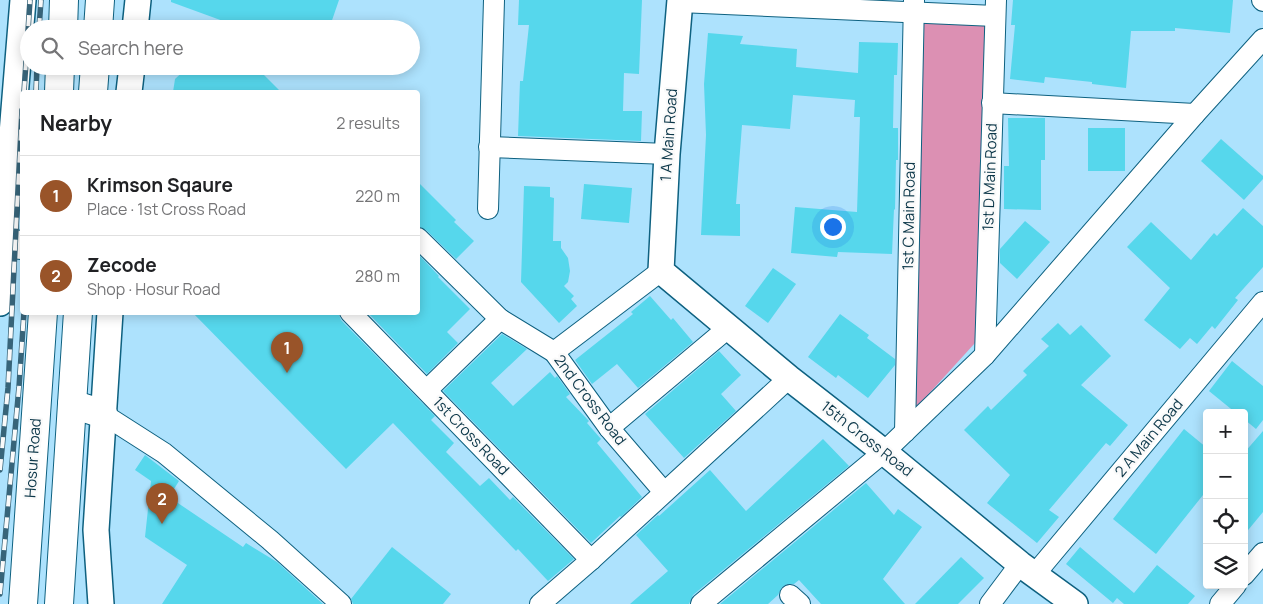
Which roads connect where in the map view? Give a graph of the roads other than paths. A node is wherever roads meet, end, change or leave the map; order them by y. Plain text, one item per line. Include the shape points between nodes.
1 (23, 0) edge
2 (64, 0) edge
3 (100, 0) edge
4 (138, 0) edge
5 (494, 0) edge
6 (680, 1) edge
7 (809, 4) edge
8 (913, 7) edge
9 (995, 8) edge
10 (22, 20) edge
11 (63, 20) edge
12 (99, 20) edge
13 (136, 20) edge
14 (1263, 39) edge
15 (20, 49) edge
16 (60, 75) edge
17 (94, 75) edge
18 (131, 75) edge
19 (59, 90) edge
20 (93, 90) edge
21 (129, 90) edge
22 (992, 102) junction
23 (1195, 114) junction
24 (489, 147) junction
25 (667, 154) junction
26 (488, 209) dead end
27 (420, 240) edge
28 (8, 244) edge
29 (661, 271) junction
30 (0, 302) edge
31 (1263, 302) edge
32 (43, 315) edge
33 (78, 315) edge
34 (110, 315) edge
35 (353, 315) edge
36 (500, 319) junction
37 (728, 328) junction
38 (554, 352) junction
39 (985, 355) junction
40 (789, 378) junction
41 (427, 390) junction
42 (72, 404) junction
43 (103, 414) junction
44 (609, 428) junction
45 (905, 432) junction
46 (884, 452) junction
47 (664, 492) junction
48 (1263, 553) edge
49 (591, 560) junction
50 (1028, 569) junction
51 (1248, 570) edge
52 (1233, 589) edge
53 (23, 604) edge
54 (59, 604) edge
55 (101, 604) edge
56 (341, 604) edge
57 (540, 604) edge
58 (701, 604) edge
59 (990, 604) edge
60 (1075, 604) edge
61 (1220, 604) edge

1 - 10 street
2 - 11 highway
3 - 12 highway
4 - 13 street
5 - 24 street
6 - 7 street
6 - 25 street, 1 A Main Road
7 - 8 street
8 - 9 street
8 - 45 street, 1st C Main Road
9 - 22 street, 1st D Main Road
14 - 23 street
15 - 28 street
16 - 19 highway
17 - 20 highway
18 - 21 street
22 - 23 street
22 - 39 street, 1st D Main Road
23 - 39 street
24 - 25 street
24 - 26 street
25 - 29 street, 1 A Main Road
27 - 36 street, 2nd Cross Road
28 - 30 street
29 - 37 street, 15th Cross Road
29 - 38 street
31 - 50 street, 2 A Main Road
32 - 53 highway, Hosur Road
33 - 42 highway
34 - 43 street
35 - 41 street, 1st Cross Road
36 - 38 street, 2nd Cross Road
36 - 41 street
37 - 40 street, 15th Cross Road
37 - 44 street
38 - 44 street, 2nd Cross Road
39 - 45 street
40 - 46 street, 15th Cross Road
40 - 47 street
41 - 49 street, 1st Cross Road
42 - 43 highway
42 - 54 highway
43 - 55 street via 96,530
43 - 56 street via 164,454 270,540
44 - 47 street, 2nd Cross Road
45 - 46 street
46 - 50 street, 15th Cross Road
46 - 58 street
47 - 49 street
48 - 51 street
49 - 57 street
50 - 59 street, 2 A Main Road
50 - 60 street, 15th Cross Road
52 - 61 street

